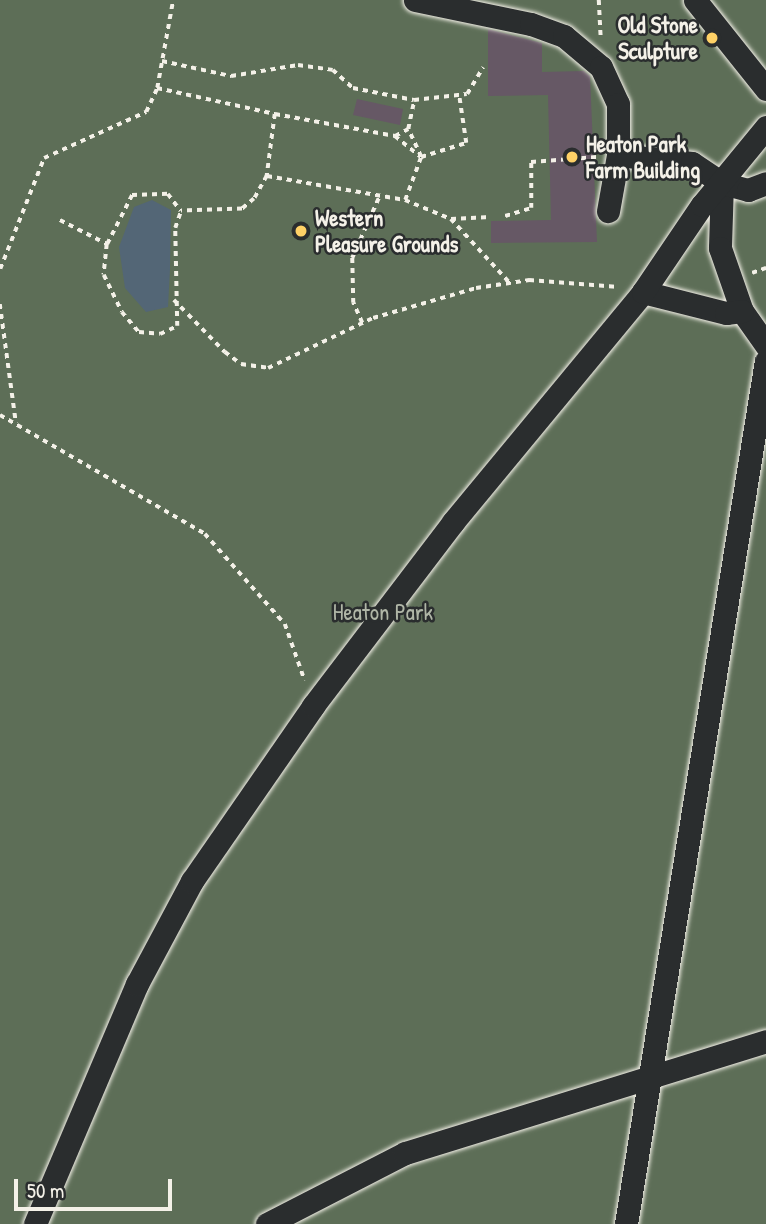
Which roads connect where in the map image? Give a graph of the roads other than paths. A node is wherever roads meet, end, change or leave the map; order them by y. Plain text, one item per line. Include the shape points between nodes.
1 (415, 0) edge
2 (695, 0) edge
3 (766, 89) edge
4 (766, 127) edge
5 (618, 155) junction
6 (722, 183) junction
7 (766, 183) edge
8 (608, 211) dead end
9 (643, 292) junction
10 (742, 311) junction
11 (766, 345) edge
12 (766, 361) edge
13 (766, 1041) edge
14 (647, 1078) junction
15 (35, 1224) edge
16 (267, 1224) edge
17 (626, 1224) edge

1 - 5 lane via 531,23 564,36 601,67 618,104
2 - 3 lane
4 - 6 lane
5 - 6 lane via 692,163
5 - 8 lane
6 - 7 lane via 748,190
6 - 9 lane
6 - 10 lane via 720,248
9 - 10 lane via 726,313
9 - 15 lane via 453,522 313,706 192,881 137,984
10 - 11 lane
12 - 14 lane
13 - 14 lane
14 - 16 lane via 405,1153
14 - 17 lane

